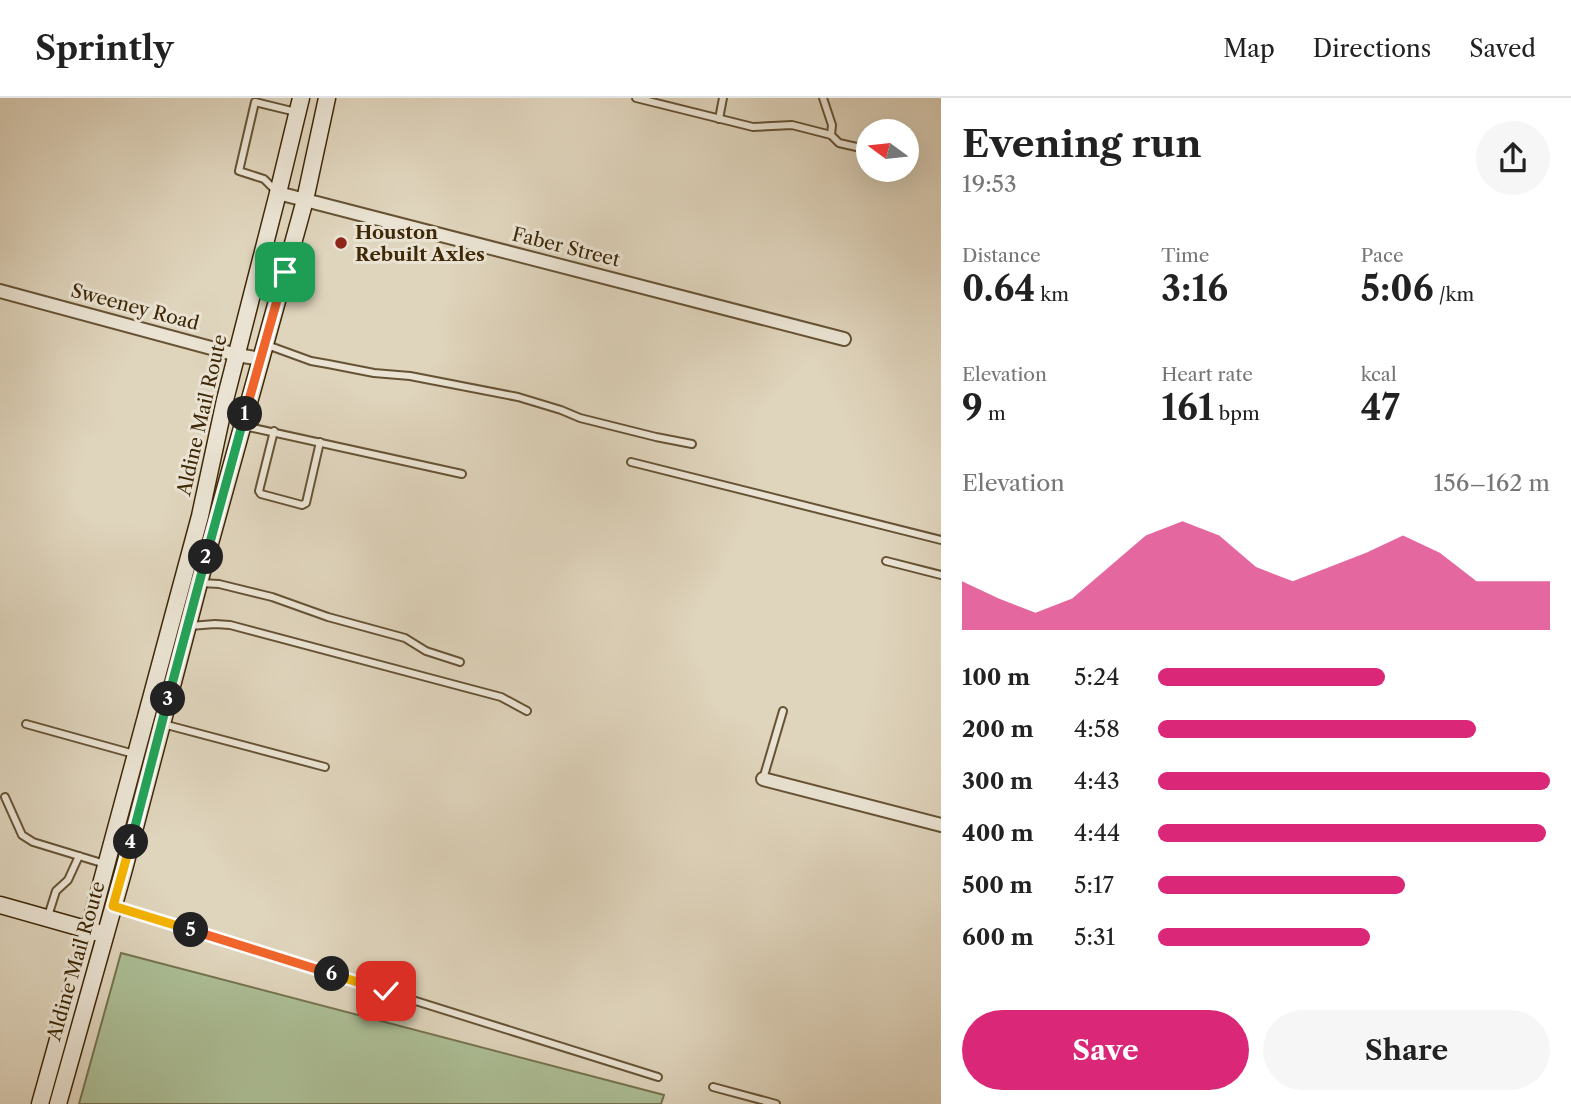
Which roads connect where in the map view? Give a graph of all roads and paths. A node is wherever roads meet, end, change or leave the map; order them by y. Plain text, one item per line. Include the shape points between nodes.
1 (327, 98) edge
2 (636, 98) edge
3 (723, 98) edge
4 (823, 98) edge
5 (299, 105) edge
6 (719, 119) junction
7 (831, 135) junction
8 (856, 147) edge
9 (278, 193) junction
10 (305, 200) junction
11 (0, 290) edge
12 (844, 339) dead end
13 (263, 352) junction
14 (237, 355) junction
15 (220, 421) junction
16 (242, 425) junction
17 (274, 431) junction
18 (320, 442) junction
19 (692, 444) dead end
20 (631, 463) dead end
21 (462, 474) dead end
22 (941, 540) edge
23 (886, 561) dead end
24 (941, 575) edge
25 (182, 580) junction
26 (199, 583) junction
27 (188, 626) junction
28 (460, 662) dead end
29 (527, 711) dead end
30 (783, 711) dead end
31 (26, 724) dead end
32 (161, 724) junction
33 (136, 755) junction
34 (153, 758) junction
35 (325, 767) dead end
36 (763, 779) joint
37 (5, 797) dead end
38 (941, 825) edge
39 (79, 856) junction
40 (106, 865) junction
41 (0, 905) edge
42 (113, 906) junction
43 (48, 918) junction
44 (88, 929) junction
45 (106, 934) junction
46 (659, 1077) dead end
47 (713, 1087) dead end
48 (40, 1104) edge
49 (58, 1104) edge
50 (776, 1104) edge

1 - 10 main road, Aldine Mail Route
2 - 6 lane
3 - 6 lane
4 - 7 lane
5 - 9 main road, Aldine Mail Route
5 - 9 lane via 255,102 239,171 264,178
6 - 7 lane via 753,127 792,125
7 - 8 lane via 839,143
9 - 10 street, Faber Street
9 - 14 main road, Aldine Mail Route
10 - 12 street, Faber Street
10 - 13 main road, Aldine Mail Route
11 - 14 street, Sweeney Road
13 - 14 street, Sweeney Road
13 - 16 main road, Aldine Mail Route
13 - 19 lane via 518,397 580,418
14 - 15 main road, Aldine Mail Route
15 - 16 main road
15 - 25 main road, Aldine Mail Route
16 - 17 lane
16 - 26 main road, Aldine Mail Route
17 - 18 lane
17 - 18 lane via 259,491 302,505
18 - 21 lane
20 - 22 lane
23 - 24 lane
25 - 26 main road
25 - 33 main road, Aldine Mail Route
26 - 27 main road, Aldine Mail Route
26 - 28 lane via 272,597 405,638 426,651
27 - 29 lane via 230,625 501,697
27 - 32 main road, Aldine Mail Route
30 - 36 lane
31 - 33 lane
32 - 34 main road, Aldine Mail Route
32 - 35 lane
33 - 34 main road
33 - 40 main road, Aldine Mail Route
34 - 42 main road, Aldine Mail Route
36 - 38 street
37 - 39 lane via 22,835
39 - 40 lane
39 - 43 lane via 68,880 55,891
40 - 44 main road, Aldine Mail Route
41 - 43 main road
42 - 45 main road, Aldine Mail Route
42 - 46 lane
43 - 44 main road
44 - 45 main road
44 - 48 main road, Aldine Mail Route
45 - 49 main road, Aldine Mail Route
47 - 50 lane

